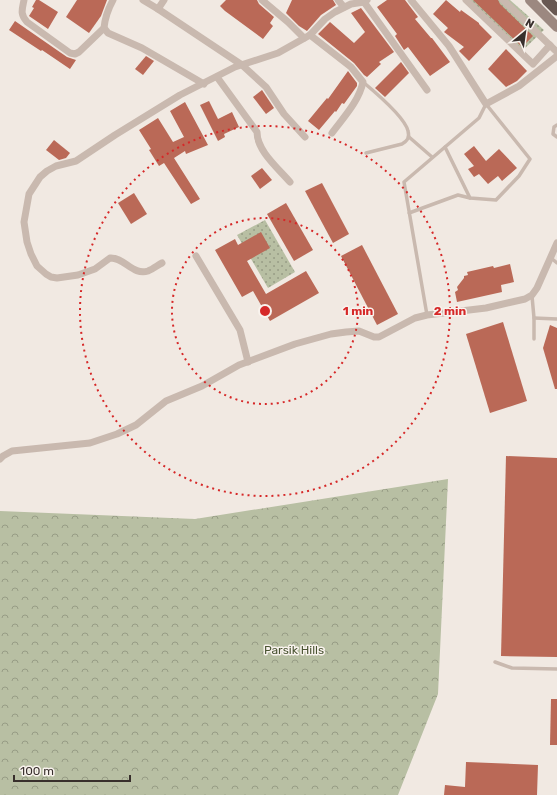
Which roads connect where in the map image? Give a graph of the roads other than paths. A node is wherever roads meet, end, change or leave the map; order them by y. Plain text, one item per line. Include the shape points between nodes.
1 (24, 0) edge
2 (113, 0) edge
3 (143, 0) edge
4 (164, 0) edge
5 (262, 0) edge
6 (338, 0) edge
7 (412, 0) edge
8 (466, 0) edge
9 (503, 0) edge
10 (530, 0) edge
11 (547, 0) edge
12 (366, 1) edge
13 (351, 2) edge
14 (344, 7) junction
15 (158, 9) junction
16 (557, 10) edge
17 (557, 27) edge
18 (104, 28) junction
19 (307, 37) junction
20 (550, 45) junction
21 (557, 52) edge
22 (557, 56) edge
23 (242, 65) junction
24 (217, 77) junction
25 (364, 82) junction
26 (204, 84) junction
27 (427, 90) dead end
28 (486, 104) junction
29 (557, 125) edge
30 (332, 133) dead end
31 (305, 137) dead end
32 (409, 137) junction
33 (557, 137) edge
34 (445, 146) junction
35 (366, 153) dead end
36 (432, 157) junction
37 (290, 182) dead end
38 (470, 198) junction
39 (410, 213) junction
40 (557, 243) edge
41 (196, 256) dead end
42 (550, 257) junction
43 (162, 263) dead end
44 (557, 263) edge
45 (532, 295) junction
46 (427, 315) junction
47 (534, 318) junction
48 (557, 319) edge
49 (534, 339) dead end
50 (248, 362) junction
51 (0, 459) edge
52 (495, 662) dead end
53 (557, 668) edge

1 - 18 street via 22,12 27,22 70,53 79,52
2 - 18 street
3 - 15 street
4 - 15 street
5 - 19 street
6 - 14 street
7 - 28 street via 449,46
8 - 20 street via 533,64
9 - 20 street
10 - 17 main road
11 - 16 highway
12 - 13 street
12 - 27 street
13 - 14 street
14 - 19 street via 325,19
15 - 23 street
18 - 26 street via 108,33 142,48
19 - 23 street via 278,52
19 - 25 street via 351,67
20 - 21 street
22 - 28 street via 519,86
23 - 24 street
23 - 31 street via 266,87 284,114
24 - 26 street
24 - 37 street via 257,132 264,152
25 - 30 street via 354,103
25 - 32 lane via 400,117
26 - 43 street via 147,115 76,161 47,171 29,194 24,222 30,254 37,266 51,277 78,275 110,258 144,271
28 - 34 lane via 479,118
28 - 38 lane via 530,159 519,176 496,200
29 - 33 lane via 553,134
32 - 35 lane via 402,144
32 - 36 lane
34 - 36 lane
34 - 38 lane
36 - 39 lane via 404,182
38 - 39 lane via 458,195
39 - 46 lane
40 - 42 street
41 - 50 street via 240,330
42 - 44 lane
42 - 45 street
45 - 46 street via 526,299 486,308
45 - 47 lane
46 - 50 street via 415,318 379,337 359,331 331,334 295,344
47 - 48 lane
47 - 49 lane
50 - 51 street via 166,401 136,425 117,434 90,443 12,451
52 - 53 lane via 512,668

